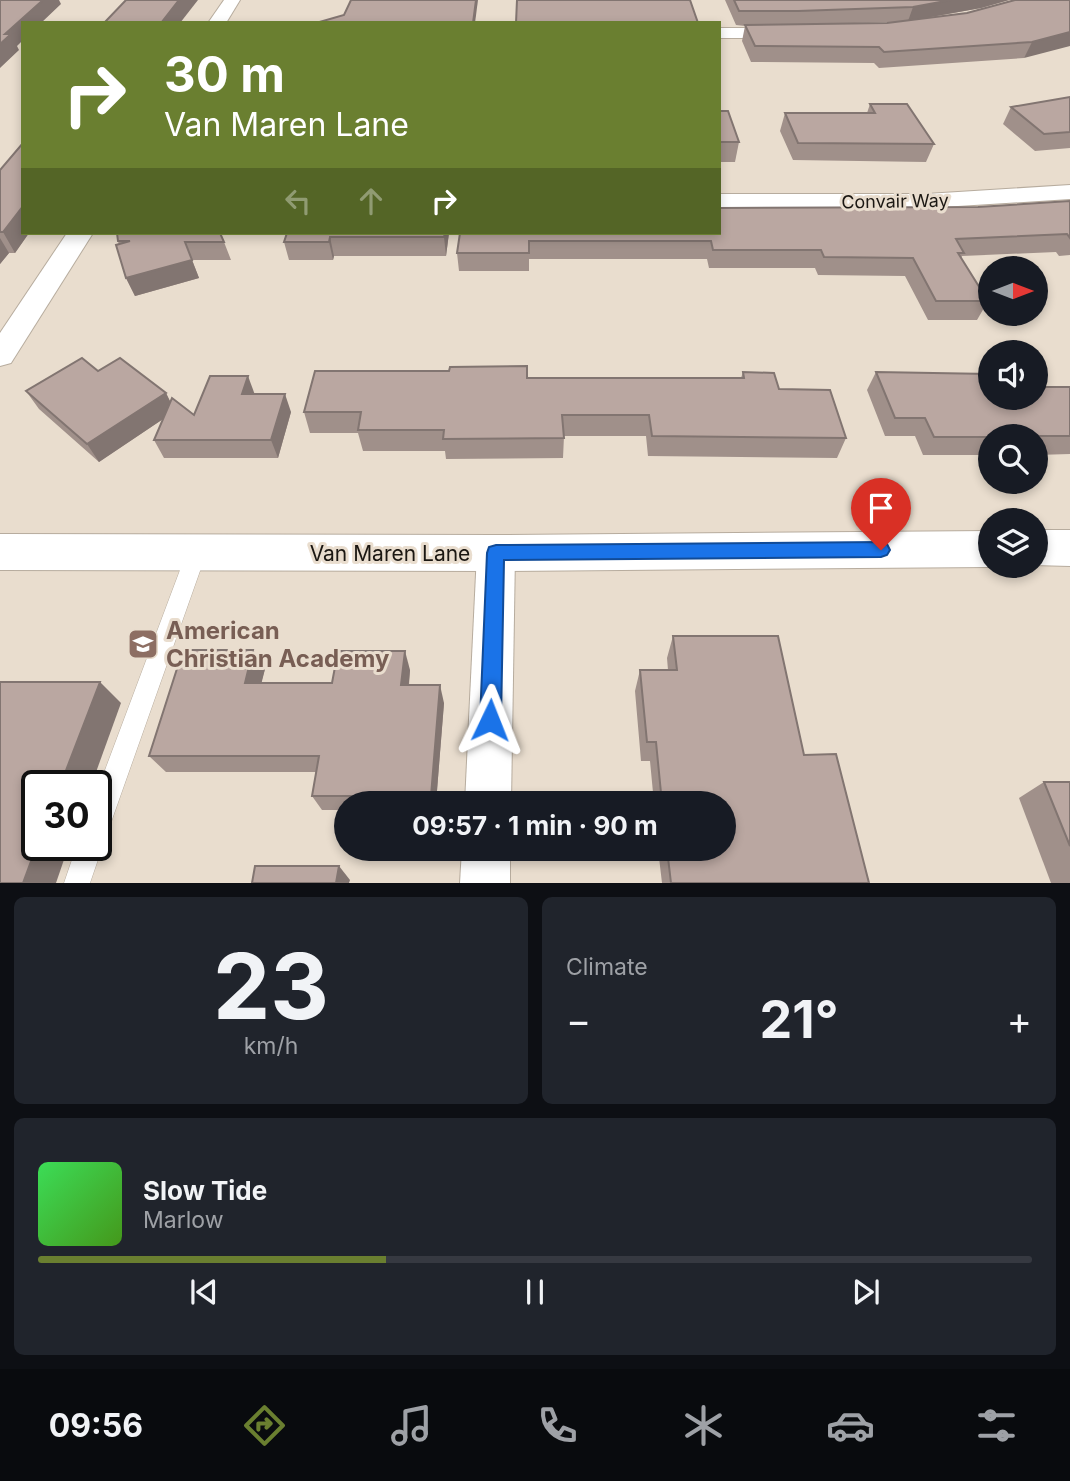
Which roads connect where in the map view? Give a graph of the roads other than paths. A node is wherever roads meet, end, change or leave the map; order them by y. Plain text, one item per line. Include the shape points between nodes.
1 (232, 0) edge
2 (219, 21) edge
3 (721, 33) edge
4 (803, 33) edge
5 (1070, 192) edge
6 (721, 201) edge
7 (79, 235) edge
8 (0, 356) edge
9 (1048, 548) edge
10 (1070, 548) edge
11 (978, 549) edge
12 (0, 552) edge
13 (496, 553) junction
14 (196, 554) junction
15 (112, 784) edge
16 (488, 791) edge
17 (85, 861) edge
18 (486, 861) edge
19 (77, 883) edge
20 (485, 883) edge

1 - 2 street
3 - 4 street
5 - 6 street, Convair Way via 926,201
7 - 8 street
9 - 10 main road
11 - 13 main road, Van Maren Lane
12 - 14 main road, Van Maren Lane
13 - 14 main road, Van Maren Lane
13 - 16 street
14 - 15 lane
17 - 19 lane
18 - 20 street

